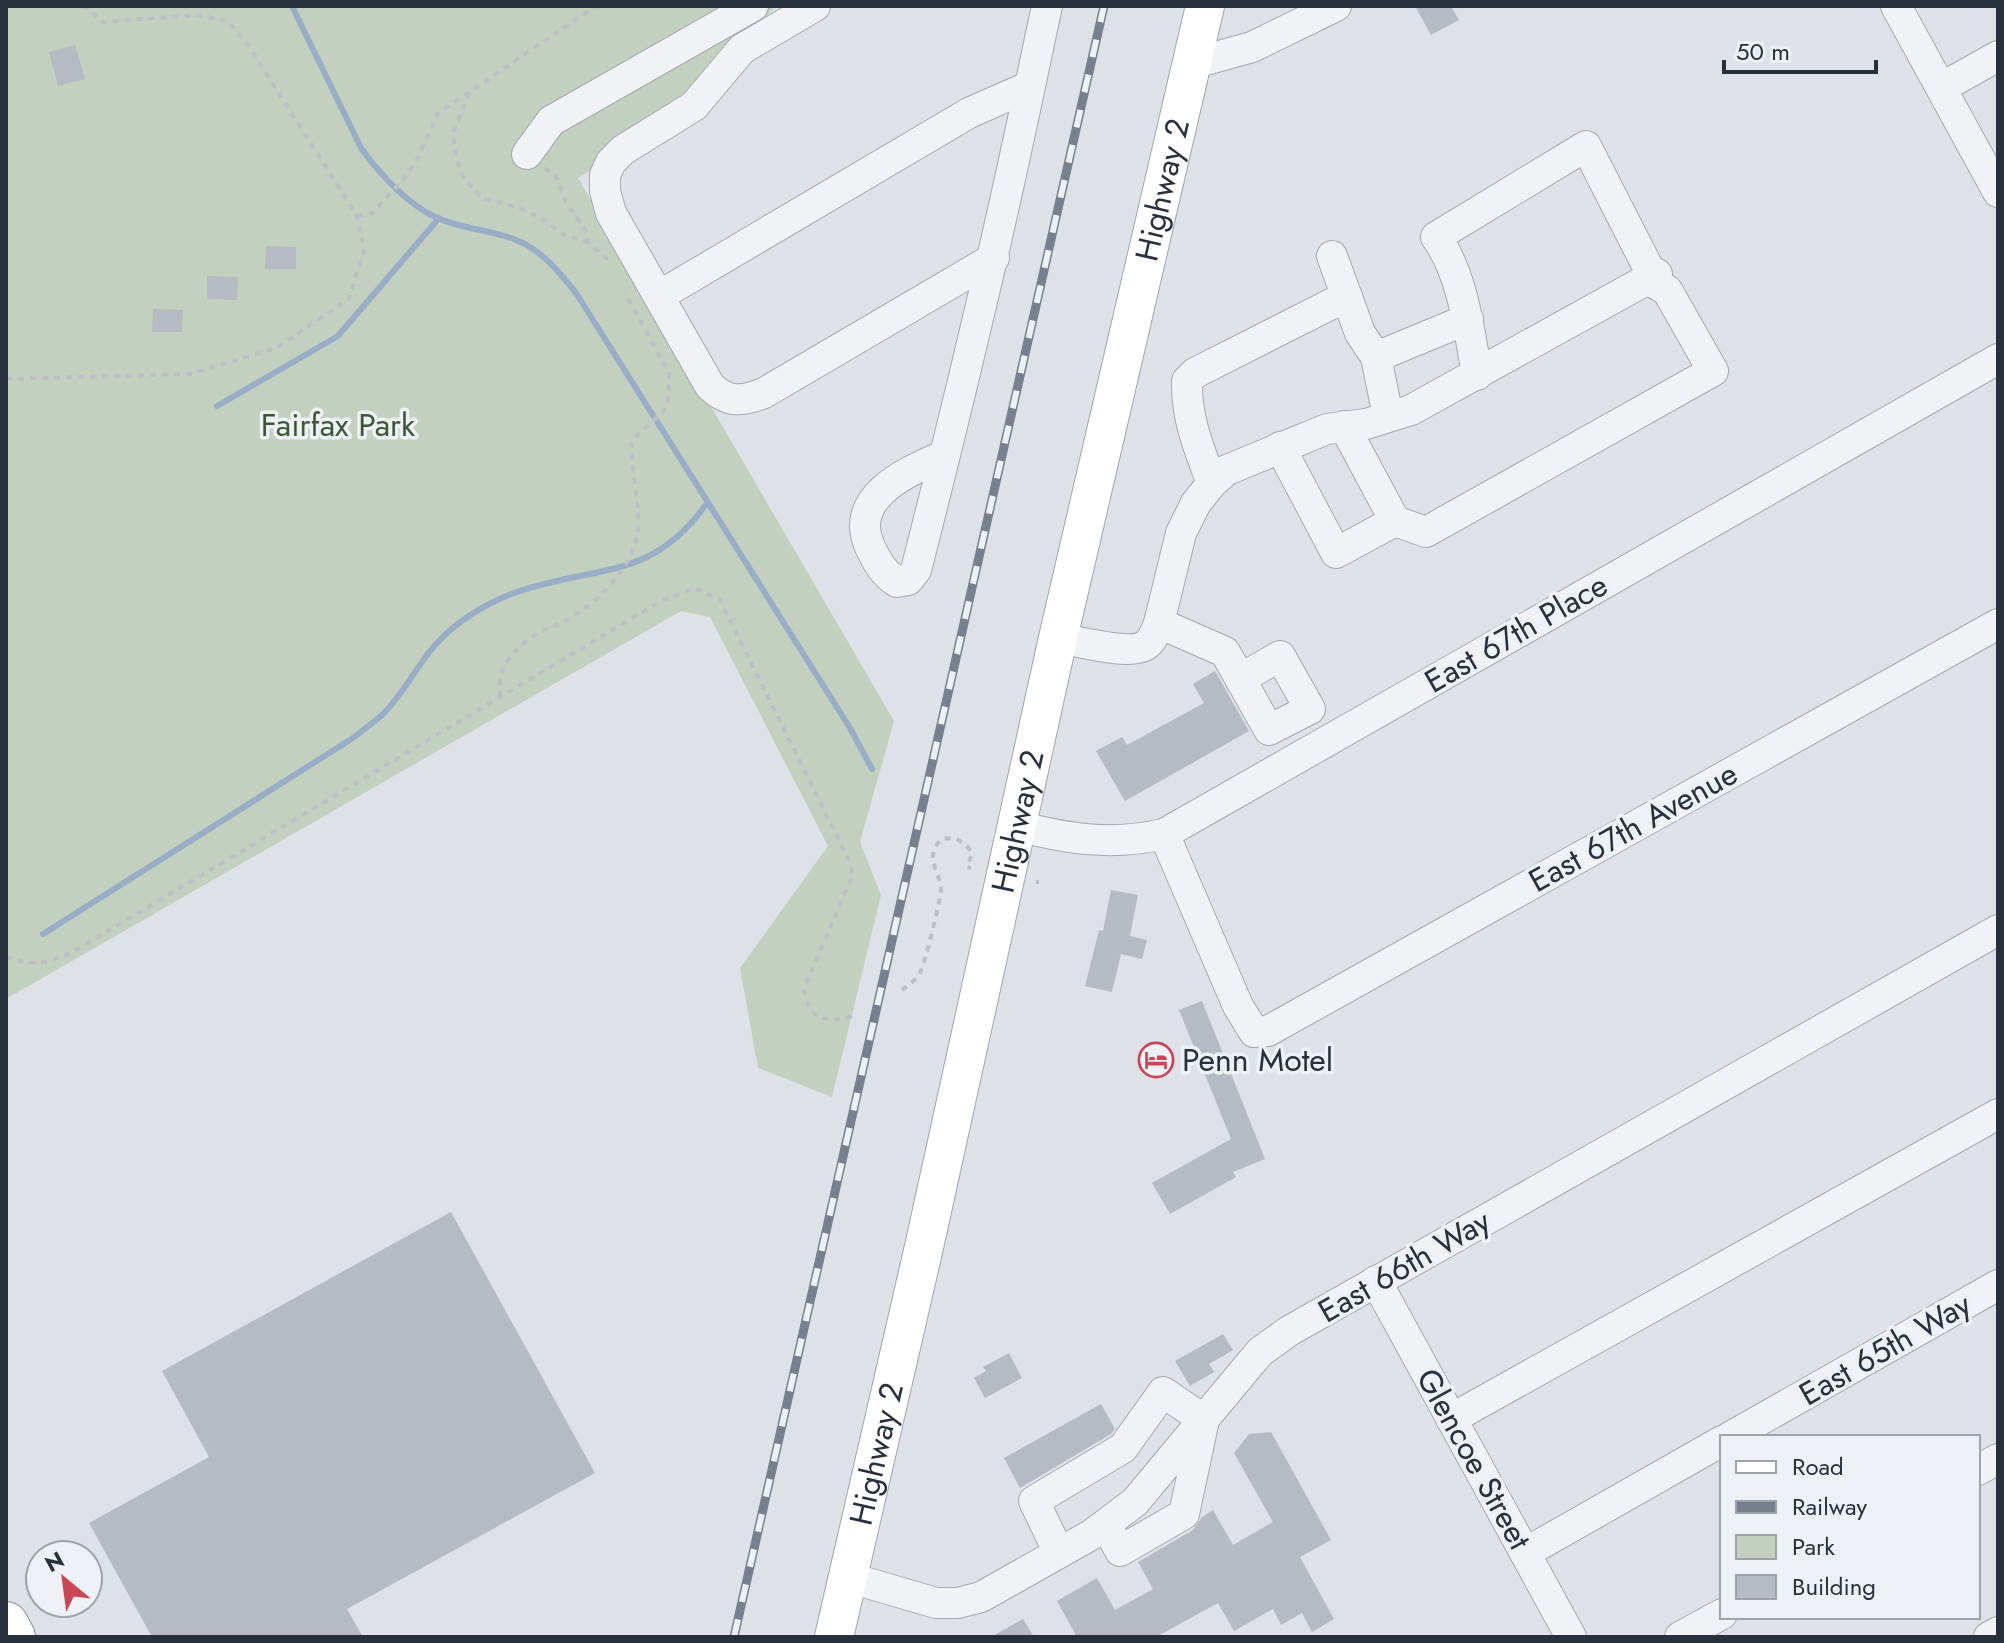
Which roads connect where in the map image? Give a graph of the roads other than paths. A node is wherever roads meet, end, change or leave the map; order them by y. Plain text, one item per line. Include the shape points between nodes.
1 (753, 6) edge
2 (815, 6) edge
3 (1047, 6) edge
4 (1205, 6) edge
5 (1336, 6) edge
6 (1896, 6) edge
7 (1998, 56) edge
8 (1191, 64) junction
9 (1030, 86) junction
10 (1941, 88) junction
11 (527, 154) road end
12 (1998, 192) edge
13 (1332, 256) dead end
14 (994, 258) junction
15 (1653, 277) junction
16 (659, 296) junction
17 (1347, 296) junction
18 (1468, 319) junction
19 (1376, 357) junction
20 (1998, 359) edge
21 (1477, 375) junction
22 (1388, 416) junction
23 (1344, 426) junction
24 (1280, 447) junction
25 (945, 455) dead end
26 (1212, 483) junction
27 (1395, 521) junction
28 (1159, 623) junction
29 (1998, 624) edge
30 (1058, 638) junction
31 (1240, 679) dead end
32 (1017, 826) junction
33 (1164, 834) junction
34 (1998, 930) edge
35 (1998, 1114) edge
36 (1376, 1281) junction
37 (1998, 1285) edge
38 (1451, 1419) junction
39 (1204, 1420) junction
40 (1734, 1435) edge
41 (1720, 1442) edge
42 (1998, 1459) edge
43 (1980, 1469) edge
44 (1106, 1525) junction
45 (1059, 1553) junction
46 (1525, 1553) junction
47 (847, 1577) junction
48 (1720, 1615) edge
49 (6, 1624) edge
50 (1998, 1632) edge
51 (13, 1637) edge
52 (834, 1637) edge
53 (1571, 1637) edge
54 (1680, 1637) edge
55 (1989, 1637) edge

1 - 11 street via 551,121
2 - 16 street via 742,49 694,106 611,162 605,175 611,213
3 - 9 street
4 - 8 main road, Highway 2
5 - 8 street via 1252,47
6 - 10 street
7 - 10 street
8 - 30 main road, Highway 2
9 - 14 street
9 - 16 street via 969,113
10 - 12 street
13 - 17 street
14 - 16 street via 741,402 728,400 710,386
14 - 25 street
15 - 18 street via 1586,146 1426,242 1446,251
15 - 21 street
15 - 27 street via 1667,290 1713,371 1426,532
17 - 19 street via 1360,333
17 - 26 street via 1187,381 1193,432
18 - 19 street
18 - 21 street
19 - 22 street
20 - 33 street, East 67th Place
21 - 22 street via 1411,410
22 - 23 street
23 - 24 street
23 - 27 street
24 - 26 street via 1227,470
24 - 27 street via 1336,553
26 - 28 street via 1181,533
28 - 30 street via 1146,645 1132,650
28 - 31 street via 1225,652
29 - 33 street, East 67th Avenue via 1268,1031 1254,1032 1238,1006
30 - 32 main road, Highway 2
32 - 33 street, East 67th Place via 1103,842
32 - 47 main road, Highway 2
34 - 36 street, East 66th Way
35 - 38 street
36 - 38 street, Glencoe Street
36 - 39 street, East 66th Way via 1260,1352
37 - 40 street, East 65th Way
38 - 46 street, Glencoe Street
39 - 44 street, East 66th Way via 1135,1502
39 - 44 street via 1184,1514 1120,1551
39 - 45 street via 1163,1392 1123,1448 1034,1501
41 - 46 street
42 - 43 street
44 - 45 street, East 66th Way
45 - 47 street, East 66th Way via 981,1597 958,1603 936,1603
46 - 53 street, Glencoe Street
47 - 52 main road, Highway 2
48 - 54 street
49 - 51 highway
50 - 55 street

